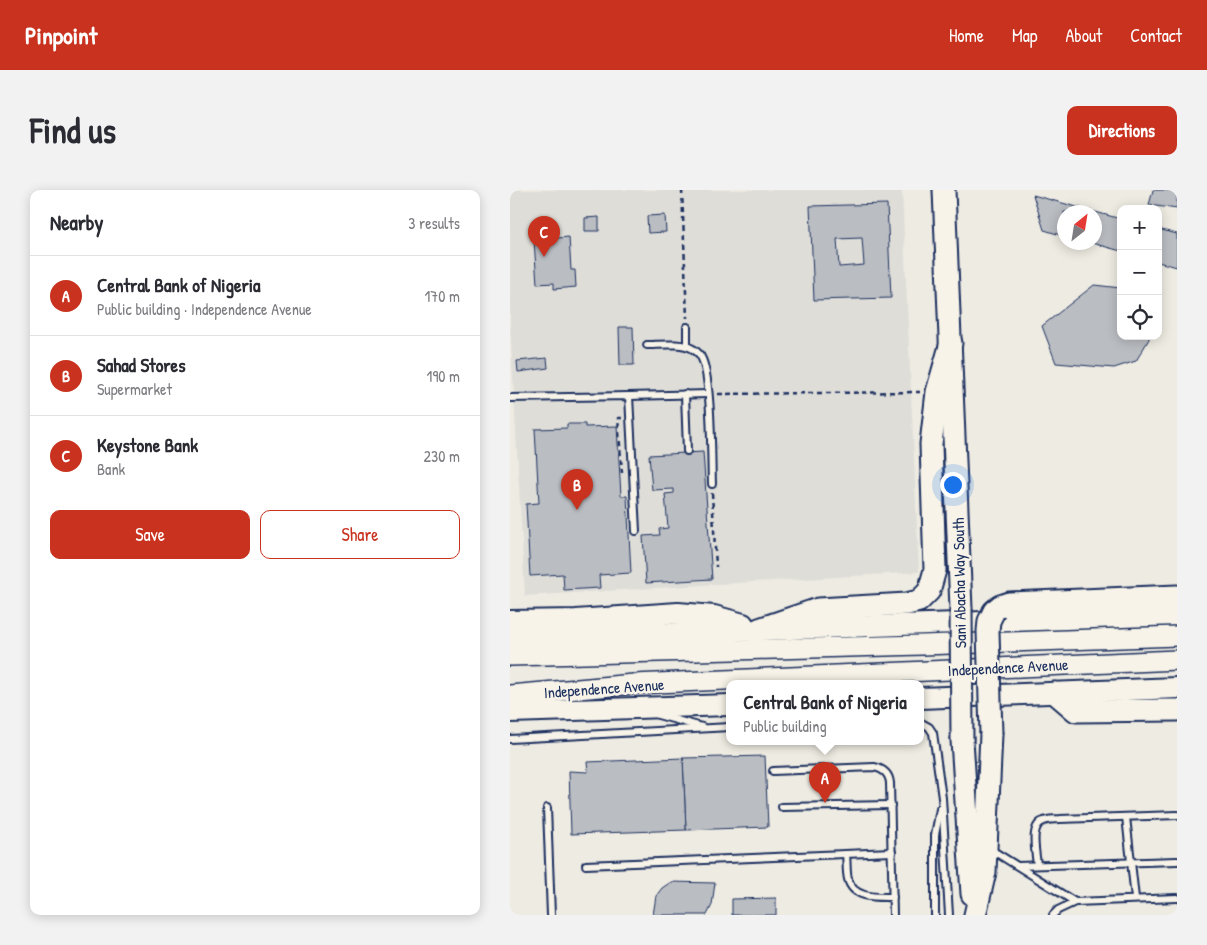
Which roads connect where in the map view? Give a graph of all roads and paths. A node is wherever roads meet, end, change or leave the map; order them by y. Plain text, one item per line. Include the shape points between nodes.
1 (682, 190) edge
2 (944, 190) edge
3 (687, 327) joint
4 (951, 343) junction
5 (647, 345) dead end
6 (687, 346) junction
7 (937, 392) junction
8 (685, 394) junction
9 (708, 394) junction
10 (629, 396) junction
11 (510, 398) edge
12 (687, 451) dead end
13 (712, 484) joint
14 (636, 531) dead end
15 (716, 567) dead end
16 (1177, 596) edge
17 (1177, 614) edge
18 (510, 621) edge
19 (759, 629) junction
20 (1177, 636) edge
21 (510, 639) edge
22 (510, 656) edge
23 (1177, 660) edge
24 (1177, 688) edge
25 (1055, 693) junction
26 (510, 695) edge
27 (924, 698) edge
28 (726, 704) edge
29 (630, 708) junction
30 (1177, 710) edge
31 (510, 712) edge
32 (924, 724) edge
33 (726, 727) edge
34 (710, 728) junction
35 (510, 739) edge
36 (773, 771) dead end
37 (942, 798) junction
38 (890, 805) junction
39 (782, 807) dead end
40 (547, 808) dead end
41 (1177, 815) edge
42 (1126, 817) junction
43 (987, 847) junction
44 (892, 852) junction
45 (846, 854) junction
46 (1177, 861) edge
47 (1131, 862) junction
48 (586, 865) dead end
49 (1037, 865) junction
50 (1018, 866) junction
51 (893, 897) junction
52 (1135, 898) junction
53 (1177, 898) edge
54 (1075, 902) junction
55 (551, 915) edge
56 (893, 915) edge
57 (935, 915) edge
58 (949, 915) edge
59 (974, 915) edge
60 (1053, 915) edge

1 - 3 path
2 - 4 highway, Sani Abacha Way South
3 - 6 lane
4 - 7 highway
4 - 59 highway, Sani Abacha Way South, bridge via 961,610 962,740
5 - 6 lane
6 - 9 lane via 701,357 706,369
7 - 9 path
7 - 19 highway via 931,444 935,570 929,591 919,601 907,604 818,609
8 - 9 lane
8 - 10 lane
8 - 12 lane
9 - 13 lane
10 - 11 lane
10 - 14 lane
13 - 15 path
16 - 43 highway, bridge via 1009,603 994,611 988,631 991,734
17 - 19 main road
18 - 19 main road via 678,613 714,616
19 - 21 main road
20 - 22 main road, Independence Avenue
23 - 26 main road, Independence Avenue via 634,684
24 - 25 main road, Independence Avenue
25 - 27 main road, Independence Avenue
25 - 30 highway via 1076,710
28 - 29 main road, Independence Avenue
29 - 31 main road, Independence Avenue
29 - 34 lane
32 - 37 lane via 934,733
33 - 34 lane
34 - 35 lane
36 - 38 lane via 879,768 890,778
37 - 57 lane via 936,835
37 - 58 lane
38 - 39 lane
38 - 44 lane
40 - 55 lane
41 - 42 lane
42 - 47 lane
42 - 49 lane via 1039,823 1035,830
43 - 50 lane
43 - 59 highway via 985,872
44 - 45 lane
44 - 51 lane
45 - 48 lane
45 - 51 lane via 848,880 856,891 868,896
46 - 47 lane
47 - 49 lane
47 - 52 lane
49 - 50 lane
50 - 54 lane
51 - 56 lane
52 - 53 lane
52 - 54 lane
54 - 60 lane

